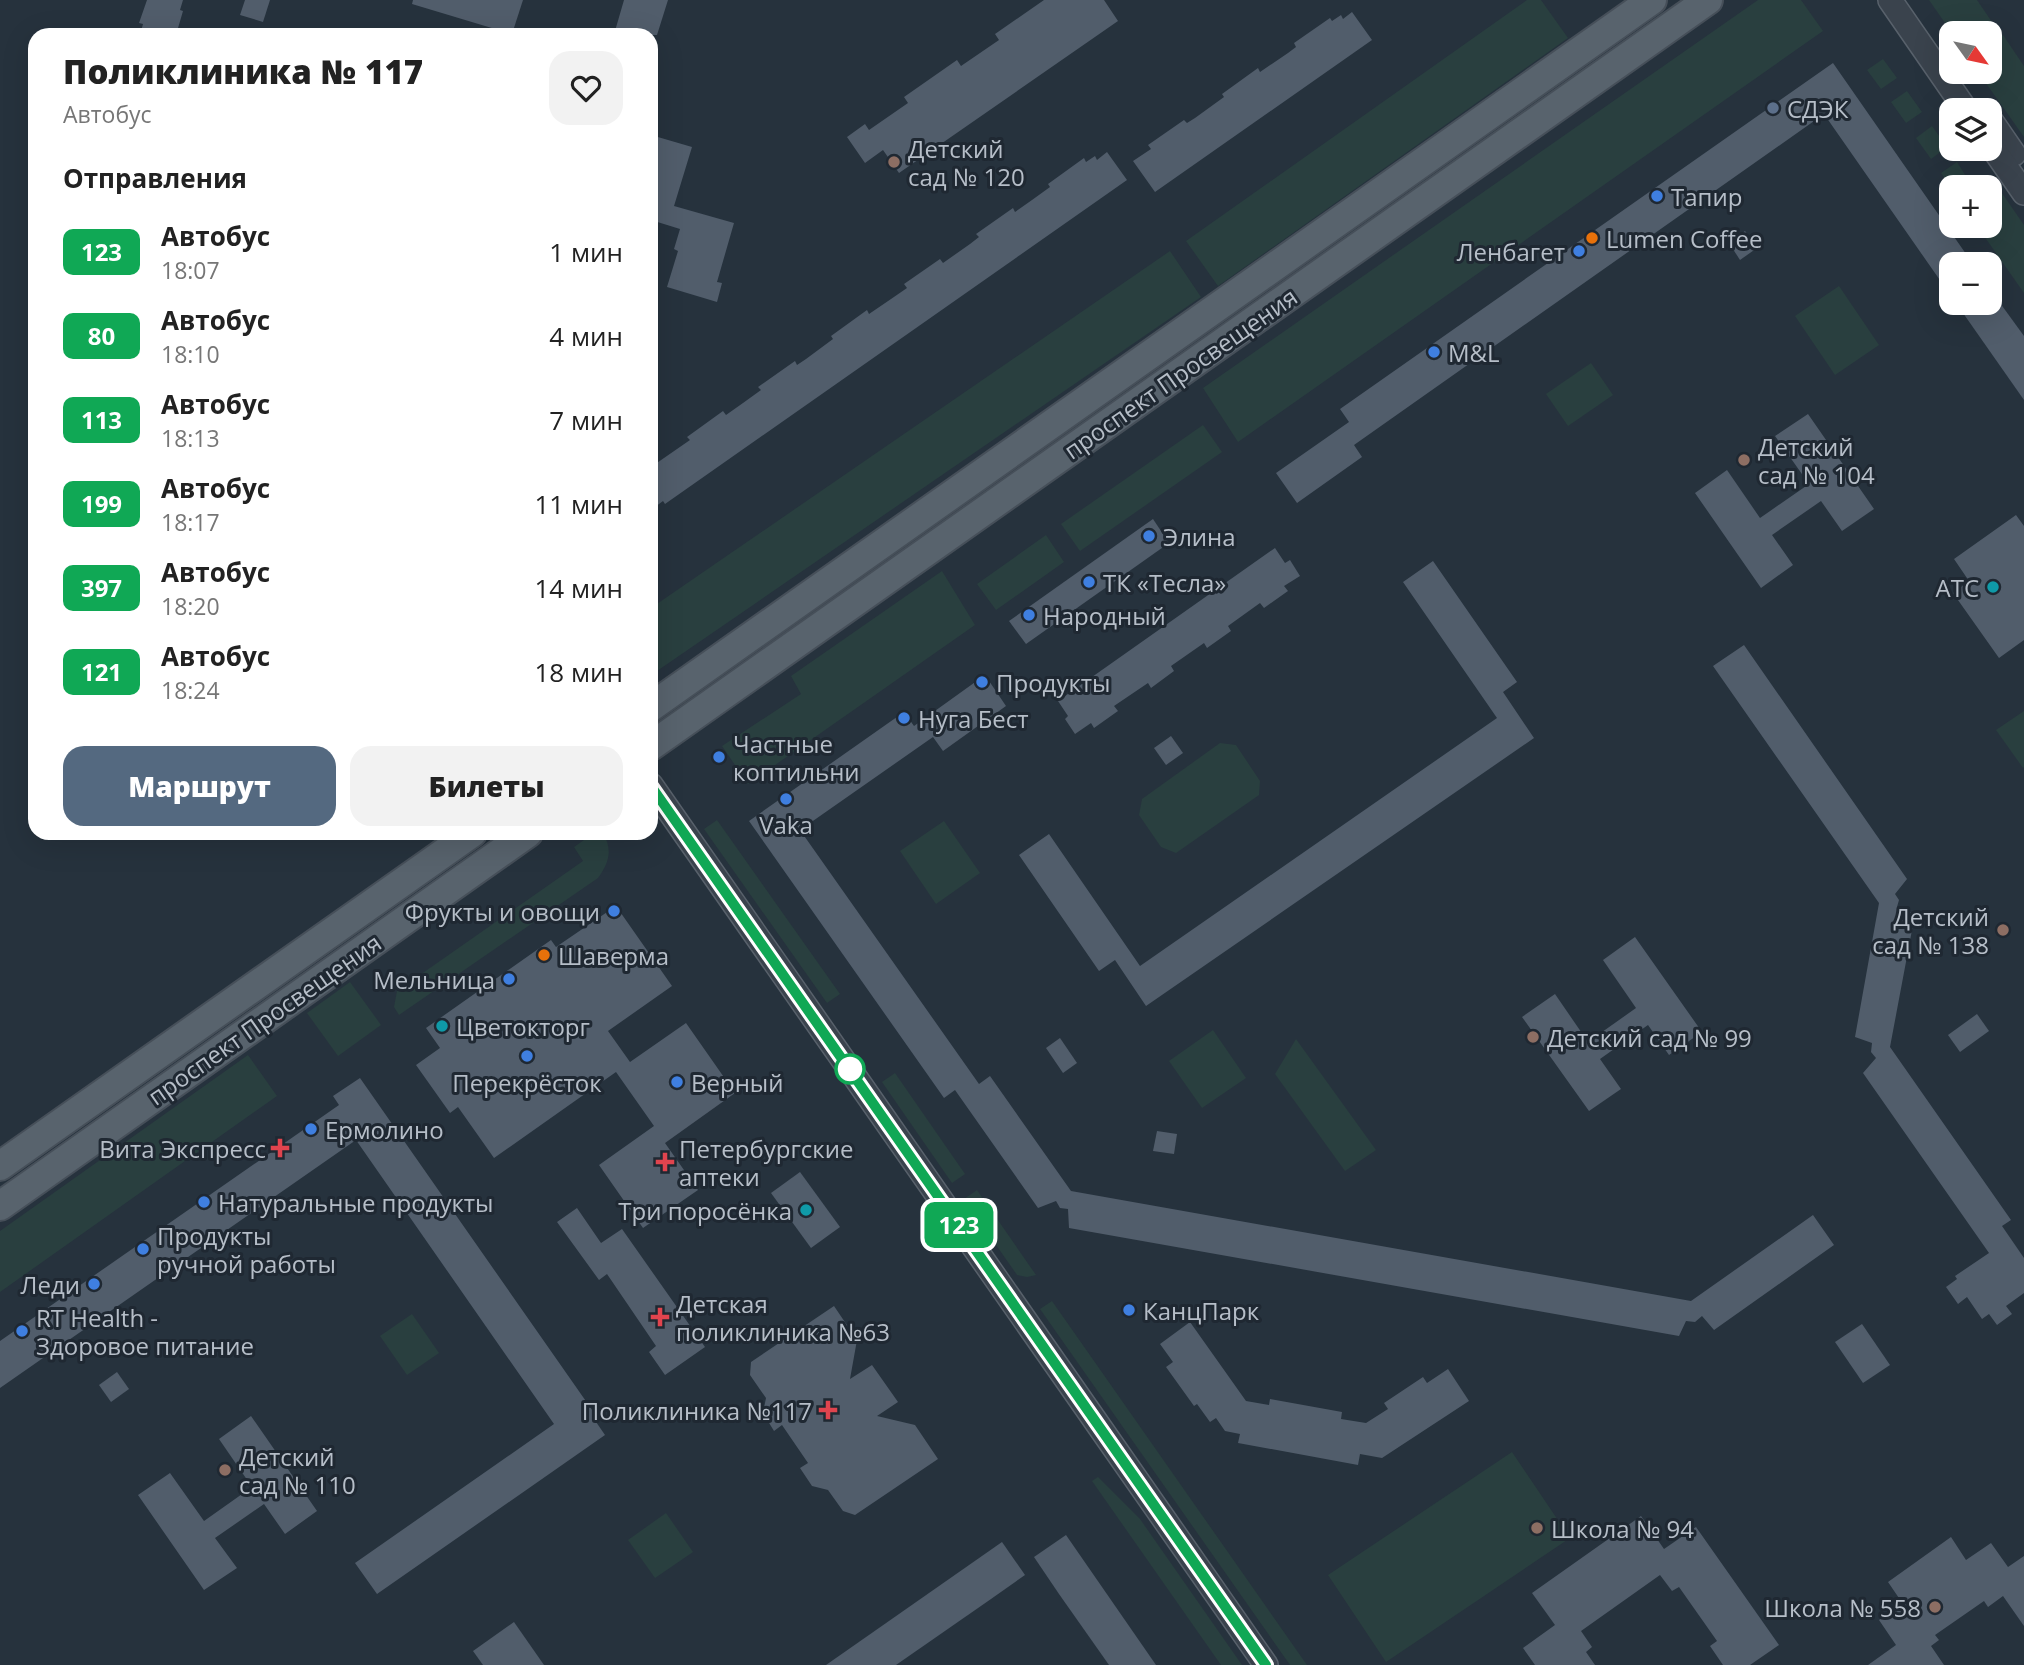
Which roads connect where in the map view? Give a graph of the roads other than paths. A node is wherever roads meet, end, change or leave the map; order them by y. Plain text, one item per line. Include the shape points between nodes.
1 (1652, 0) edge
2 (1708, 0) edge
3 (1890, 0) edge
4 (1906, 0) edge
5 (1939, 47) edge
6 (1958, 98) edge
7 (2002, 136) edge
8 (2002, 161) edge
9 (2024, 168) edge
10 (2024, 193) edge
11 (658, 702) edge
12 (658, 741) edge
13 (658, 795) edge
14 (462, 840) edge
15 (518, 840) edge
16 (0, 1166) edge
17 (0, 1206) edge
18 (1266, 1665) edge

1 - 11 main road, проспект Просвещения
2 - 12 main road, проспект Просвещения
3 - 6 street
4 - 5 street
7 - 9 street
8 - 10 street
13 - 18 street
14 - 16 main road, проспект Просвещения
15 - 17 main road, проспект Просвещения

